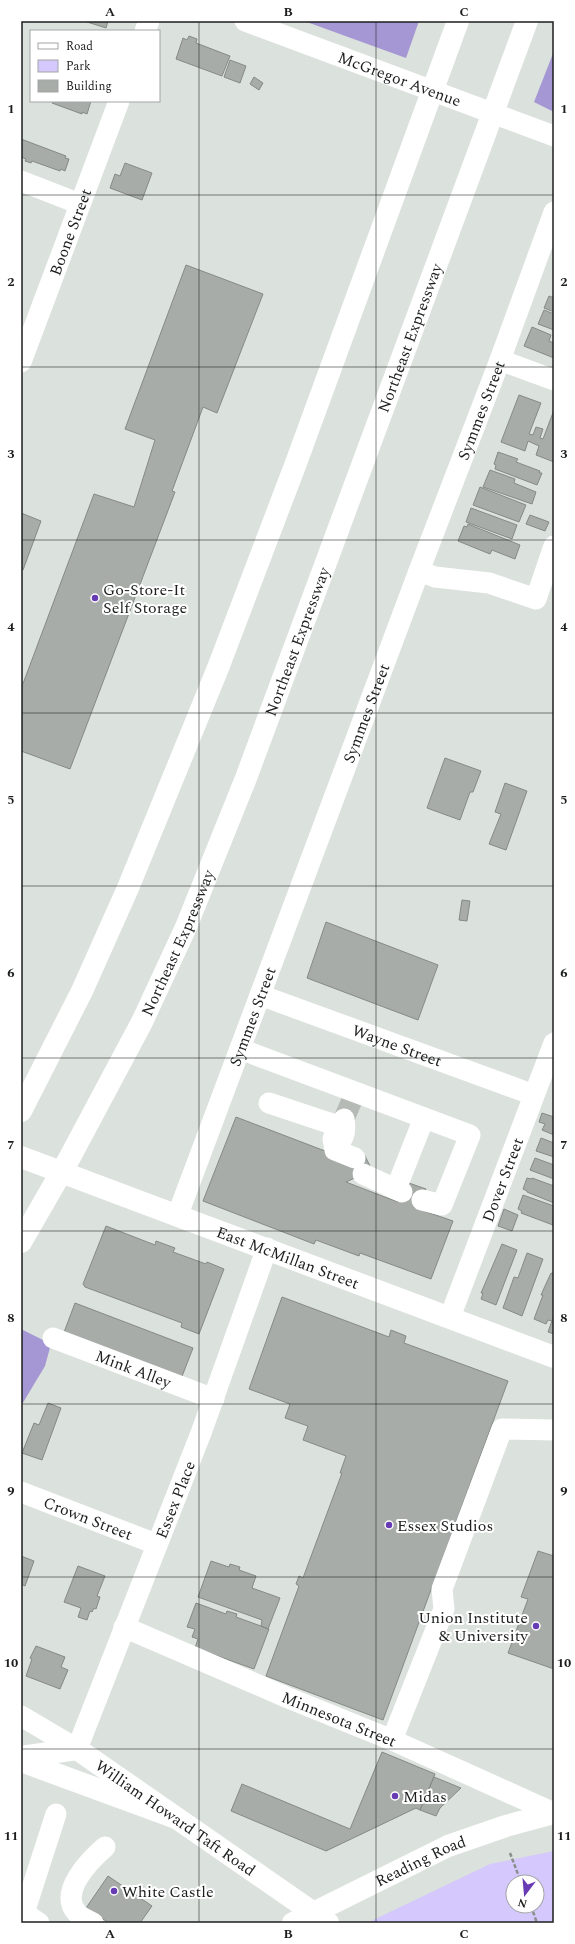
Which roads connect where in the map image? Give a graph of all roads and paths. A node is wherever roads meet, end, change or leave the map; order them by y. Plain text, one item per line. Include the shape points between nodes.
1 (245, 21) edge
2 (458, 21) edge
3 (527, 21) edge
4 (119, 102) edge
5 (551, 135) edge
6 (21, 181) edge
7 (80, 204) junction
8 (554, 212) edge
9 (500, 360) junction
10 (21, 362) edge
11 (554, 380) edge
12 (554, 546) edge
13 (419, 571) junction
14 (260, 995) junction
15 (554, 1043) edge
16 (240, 1049) junction
17 (534, 1095) junction
18 (269, 1103) dead end
19 (21, 1111) edge
20 (424, 1118) junction
21 (21, 1157) edge
22 (422, 1200) dead end
23 (178, 1214) junction
24 (21, 1242) edge
25 (267, 1248) junction
26 (450, 1317) junction
27 (52, 1338) dead end
28 (554, 1357) edge
29 (214, 1399) junction
30 (554, 1430) edge
31 (21, 1492) edge
32 (156, 1544) junction
33 (124, 1627) junction
34 (21, 1716) edge
35 (392, 1740) junction
36 (77, 1749) junction
37 (21, 1757) edge
38 (21, 1761) edge
39 (554, 1813) edge
40 (56, 1814) dead end
41 (176, 1818) junction
42 (105, 1846) dead end
43 (510, 1853) dead end
44 (518, 1874) edge
45 (32, 1918) edge
46 (320, 1918) edge
47 (93, 1923) edge
48 (293, 1923) edge

1 - 5 street, McGregor Avenue
2 - 19 main road via 218,668 128,888 82,991
3 - 24 main road, Northeast Expressway via 248,770 186,927 142,1022
4 - 7 street, Boone Street
6 - 7 street
7 - 10 street, Boone Street
8 - 9 street, Symmes Street
9 - 11 street
9 - 13 street, Symmes Street
12 - 13 street via 536,599 489,583 435,577
13 - 14 street, Symmes Street
14 - 16 street, Symmes Street
14 - 17 street, Wayne Street
15 - 17 street, Dover Street
16 - 20 street
16 - 23 street, Symmes Street
17 - 26 street, Dover Street
18 - 20 street via 338,1126 344,1119 346,1129 335,1150 399,1190
20 - 22 street via 470,1135 442,1205
21 - 23 main road, East McMillan Street
23 - 25 main road, East McMillan Street
25 - 26 main road, East McMillan Street
25 - 29 street, Essex Place
26 - 28 main road, East McMillan Street
27 - 29 street, Mink Alley
29 - 32 street, Essex Place
30 - 35 street via 502,1429 442,1589 444,1609
31 - 32 street, Crown Street
32 - 33 street, Essex Place
33 - 35 street, Minnesota Street
33 - 36 street, Essex Place
34 - 36 street, William Howard Taft Road
35 - 39 street, Minnesota Street
36 - 37 main road
36 - 41 main road, William Howard Taft Road
38 - 41 main road
39 - 46 main road, Reading Road via 448,1846
40 - 45 street
41 - 46 main road, William Howard Taft Road
42 - 47 street via 88,1862 73,1886 70,1896 77,1913
43 - 44 path
46 - 48 main road, Reading Road

